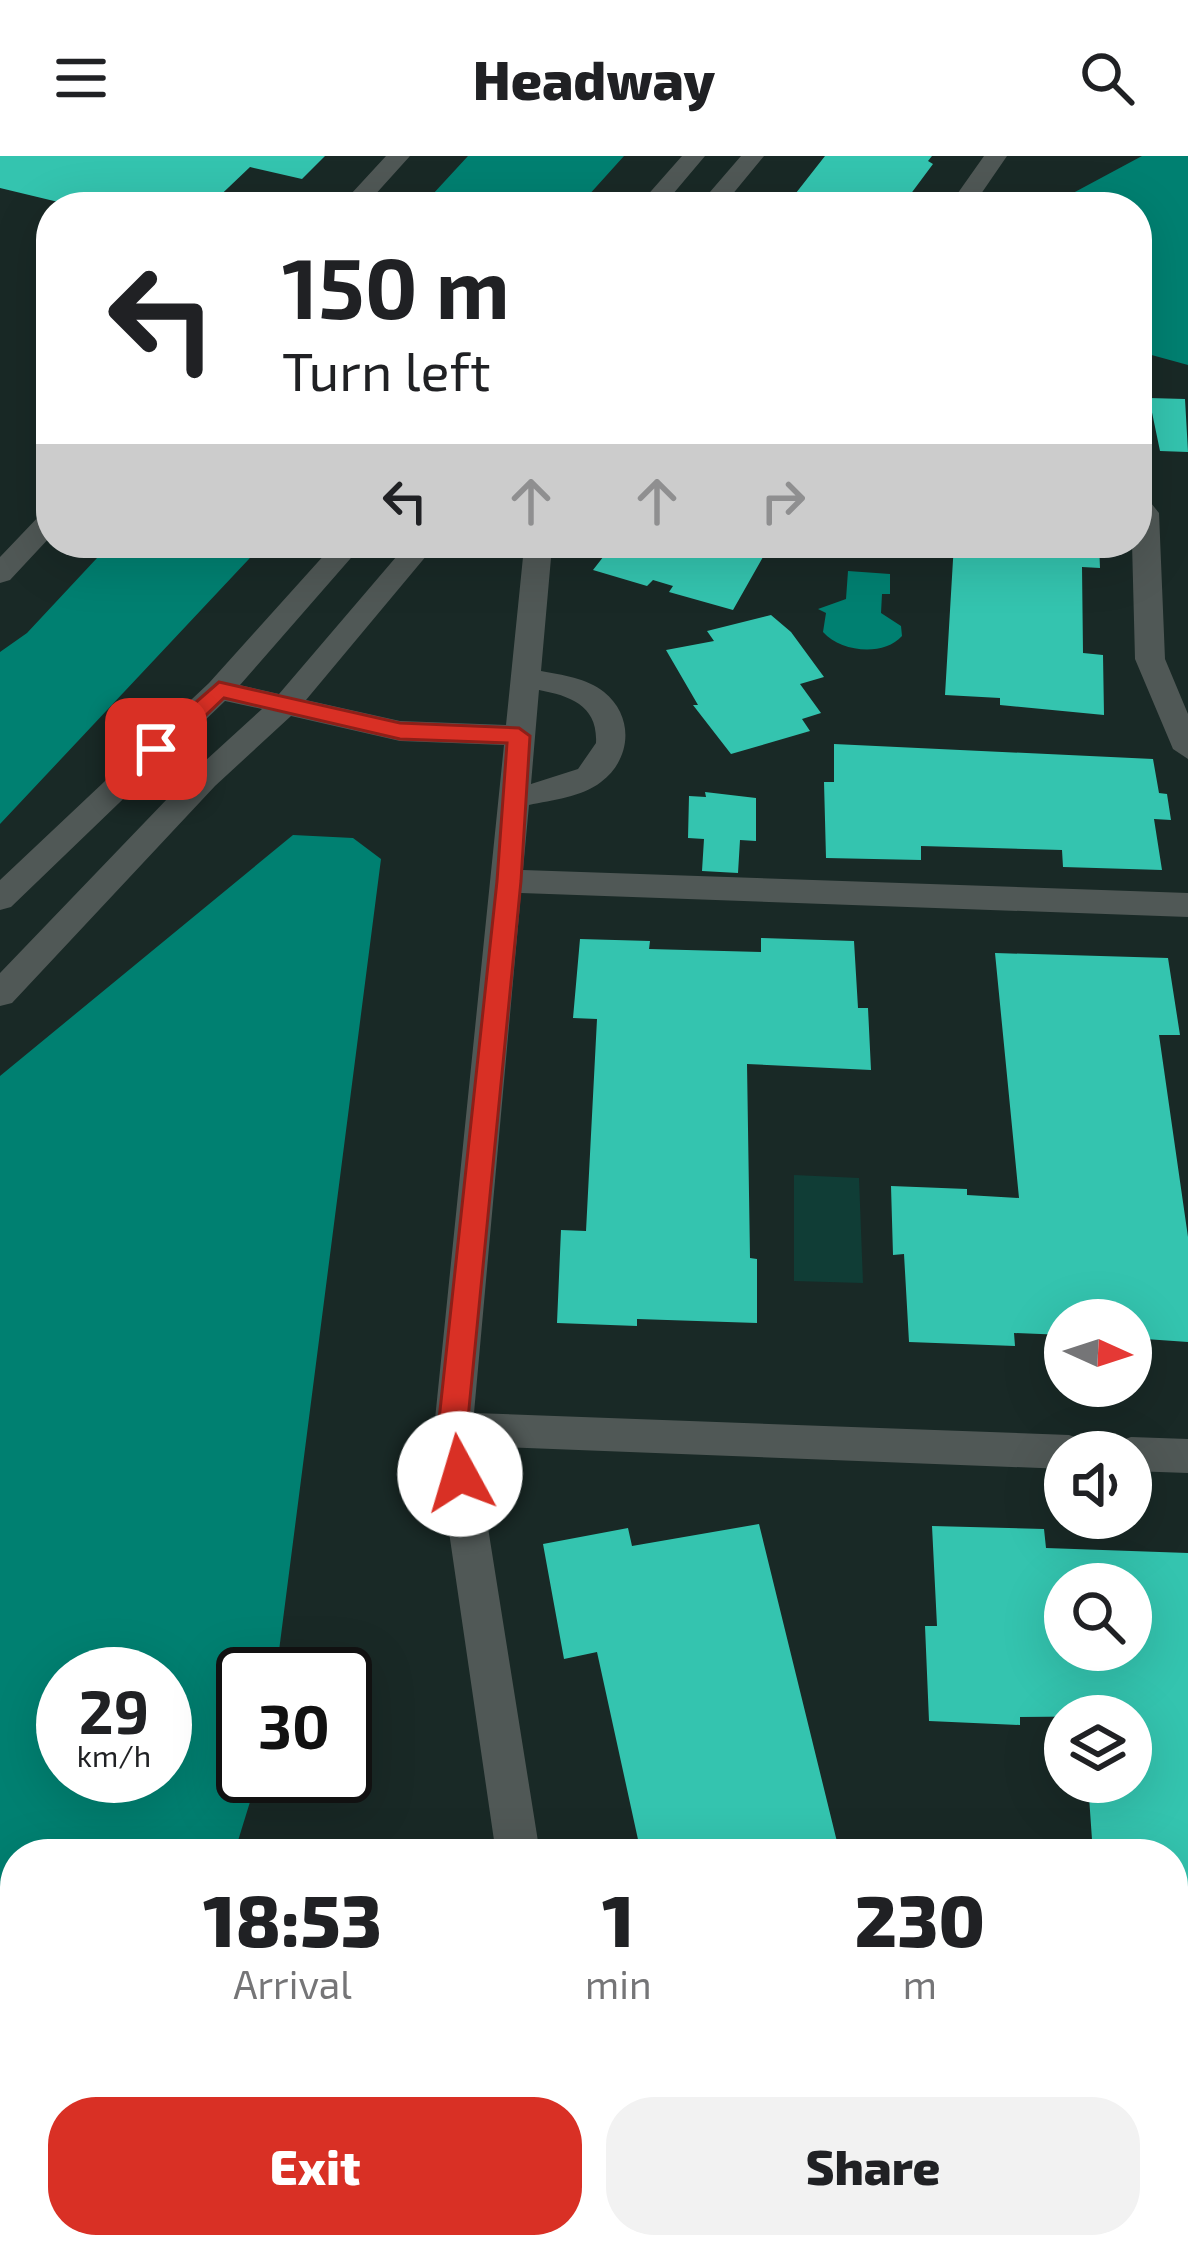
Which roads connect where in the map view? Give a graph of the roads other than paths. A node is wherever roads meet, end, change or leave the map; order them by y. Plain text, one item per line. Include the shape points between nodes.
1 (399, 156) edge
2 (694, 156) edge
3 (752, 156) edge
4 (996, 156) edge
5 (365, 192) edge
6 (662, 192) edge
7 (722, 192) edge
8 (971, 192) edge
9 (36, 536) edge
10 (337, 558) edge
11 (410, 558) edge
12 (537, 558) edge
13 (1147, 558) edge
14 (0, 574) edge
15 (524, 677) junction
16 (219, 690) junction
17 (287, 703) junction
18 (519, 736) junction
19 (1188, 749) edge
20 (514, 798) junction
21 (509, 881) junction
22 (0, 899) edge
23 (1188, 905) edge
24 (0, 994) edge
25 (453, 1429) junction
26 (1044, 1451) edge
27 (1152, 1455) edge
28 (1188, 1456) edge
29 (516, 1839) edge

1 - 5 street
2 - 6 street
3 - 7 street
4 - 8 street
9 - 14 street
10 - 16 street
11 - 17 street
12 - 15 street
13 - 19 street via 1150,659
15 - 18 street
15 - 20 street via 581,691 606,711 614,735 605,760 586,778
16 - 17 street
16 - 22 street
17 - 18 street via 400,731
17 - 24 street via 204,778
18 - 20 street
20 - 21 street
21 - 23 street
21 - 25 street
25 - 26 street
25 - 29 street
27 - 28 street

